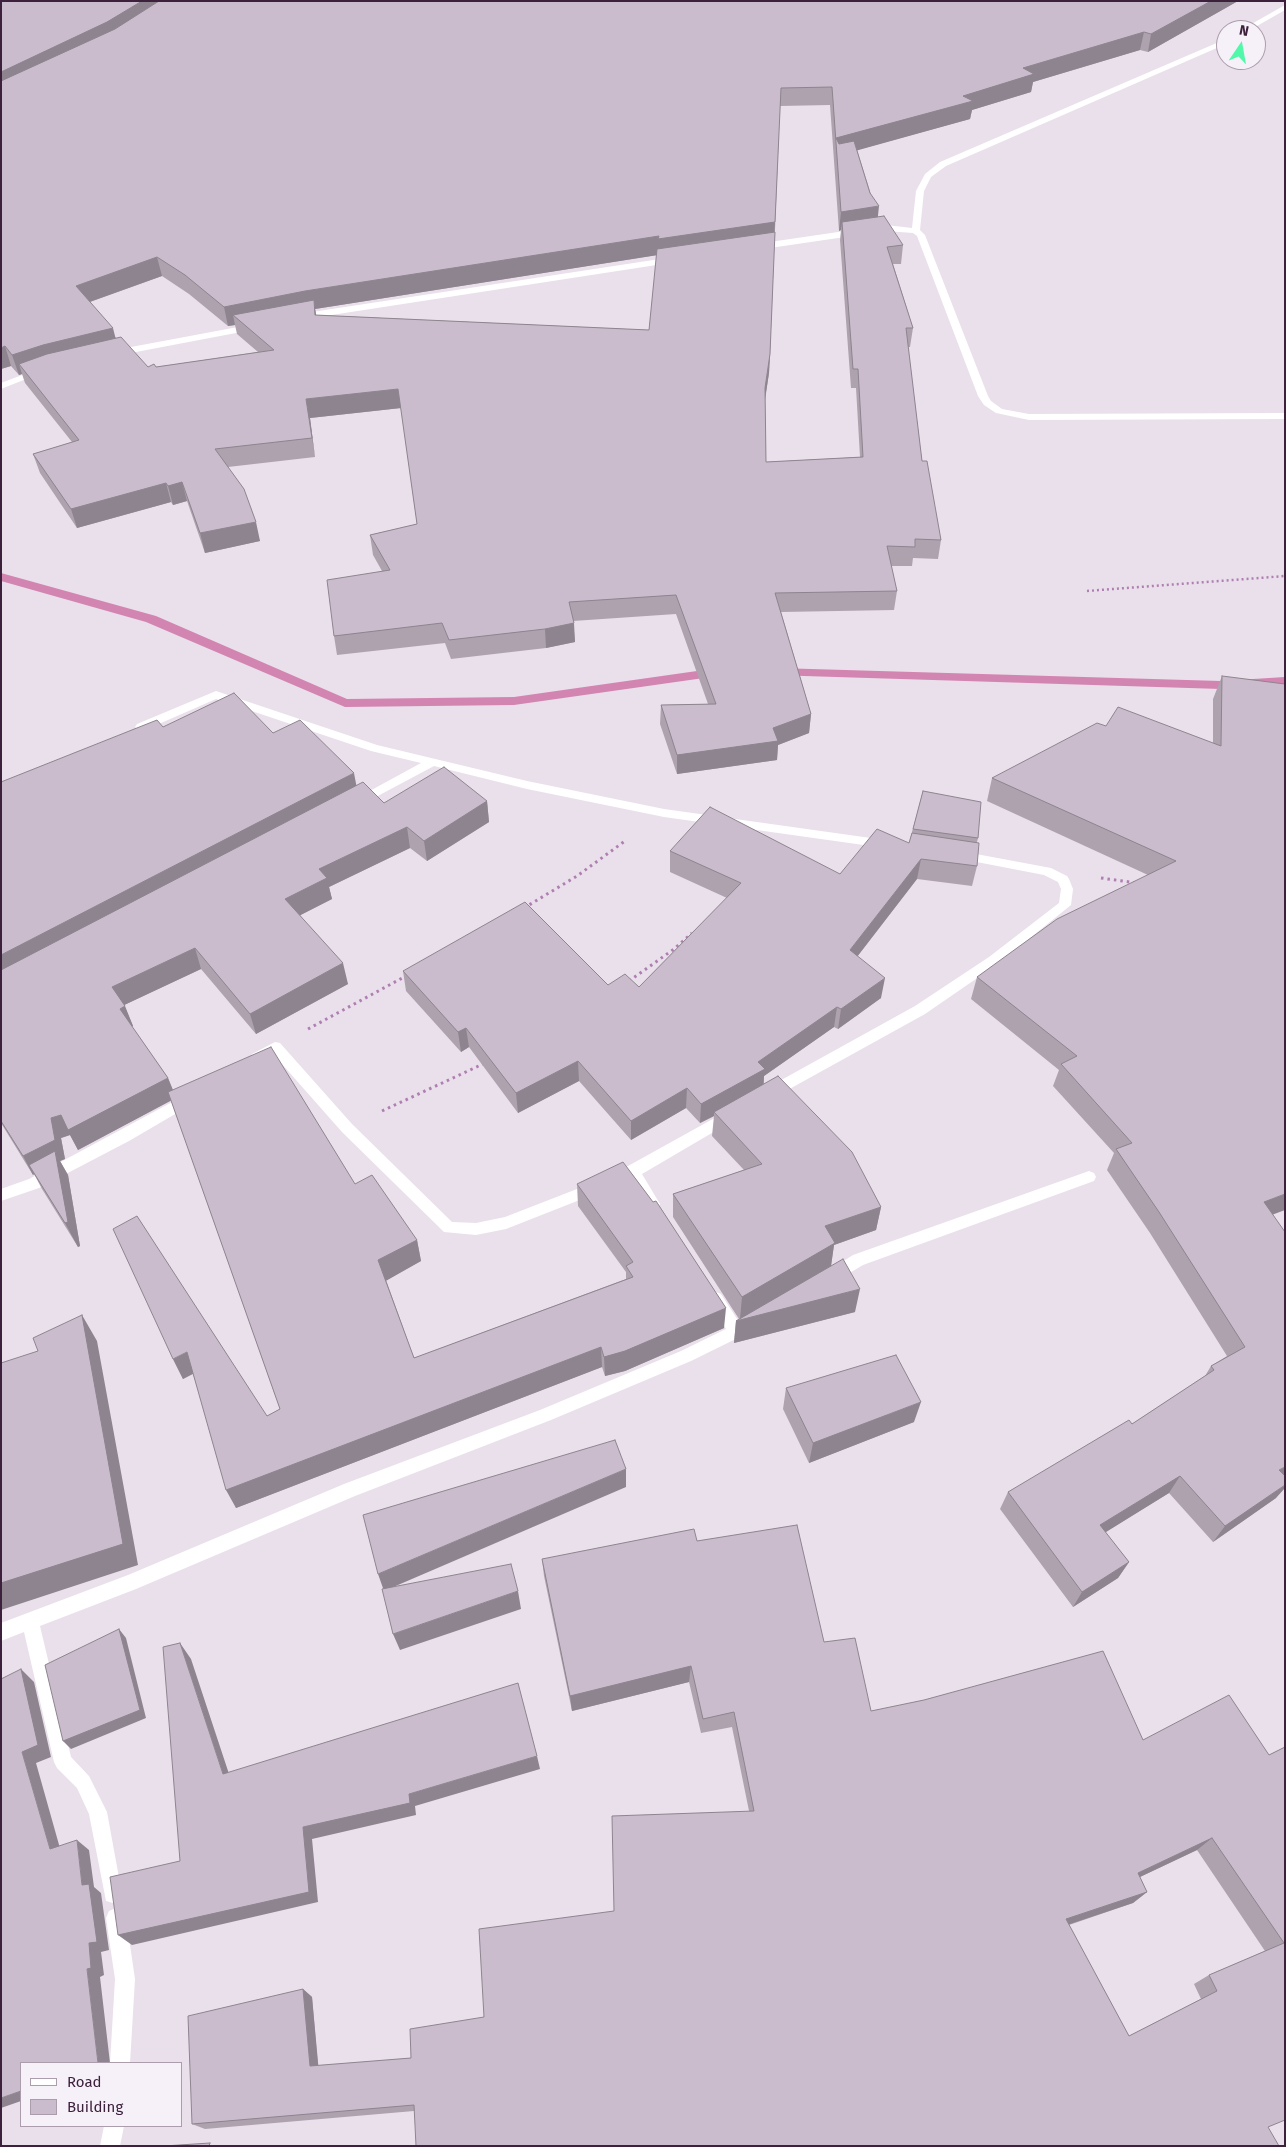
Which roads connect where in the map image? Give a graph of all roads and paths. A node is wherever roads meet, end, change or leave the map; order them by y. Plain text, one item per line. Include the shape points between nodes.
1 (1285, 7) edge
2 (1262, 20) edge
3 (1216, 46) edge
4 (916, 231) junction
5 (749, 248) edge
6 (680, 259) edge
7 (291, 319) edge
8 (263, 325) edge
9 (106, 354) edge
10 (49, 369) edge
11 (1, 386) edge
12 (1285, 416) edge
13 (1285, 576) edge
14 (1086, 591) dead end
15 (128, 732) edge
16 (431, 763) junction
17 (348, 808) edge
18 (664, 812) junction
19 (897, 846) edge
20 (946, 853) edge
21 (1063, 879) junction
22 (1138, 883) edge
23 (518, 911) edge
24 (694, 931) edge
25 (406, 976) edge
26 (622, 986) edge
27 (275, 1047) junction
28 (489, 1061) edge
29 (244, 1066) edge
30 (205, 1090) edge
31 (761, 1098) edge
32 (744, 1108) edge
33 (347, 1128) junction
34 (633, 1172) junction
35 (1089, 1177) dead end
36 (1, 1196) edge
37 (659, 1212) edge
38 (706, 1284) edge
39 (818, 1284) edge
40 (761, 1318) edge
41 (737, 1332) junction
42 (30, 1622) junction
43 (1, 1632) edge
44 (120, 2062) edge
45 (114, 2127) edge
46 (110, 2146) edge

1 - 2 street
3 - 4 street via 943,164 928,176 920,191
4 - 5 street via 886,228
4 - 12 street via 983,396 999,411 1030,417
6 - 7 street
8 - 9 street
10 - 11 street
13 - 14 path
15 - 16 street via 216,695 375,748
16 - 17 street
16 - 18 street
18 - 19 street
18 - 23 path via 577,876
20 - 21 street via 1047,871
21 - 22 path via 1093,876
21 - 31 street via 1068,889 1064,905 994,960 920,1010
24 - 26 path
25 - 27 path
27 - 29 street
27 - 33 street
28 - 33 path
30 - 36 street via 34,1184
32 - 34 street
33 - 34 street via 448,1228 476,1229 506,1223
34 - 37 street
35 - 39 street via 858,1260
38 - 41 street
40 - 41 street
41 - 42 street via 554,1411 350,1490
42 - 43 street
42 - 44 street via 63,1762 83,1782 98,1812 125,1979
45 - 46 street

